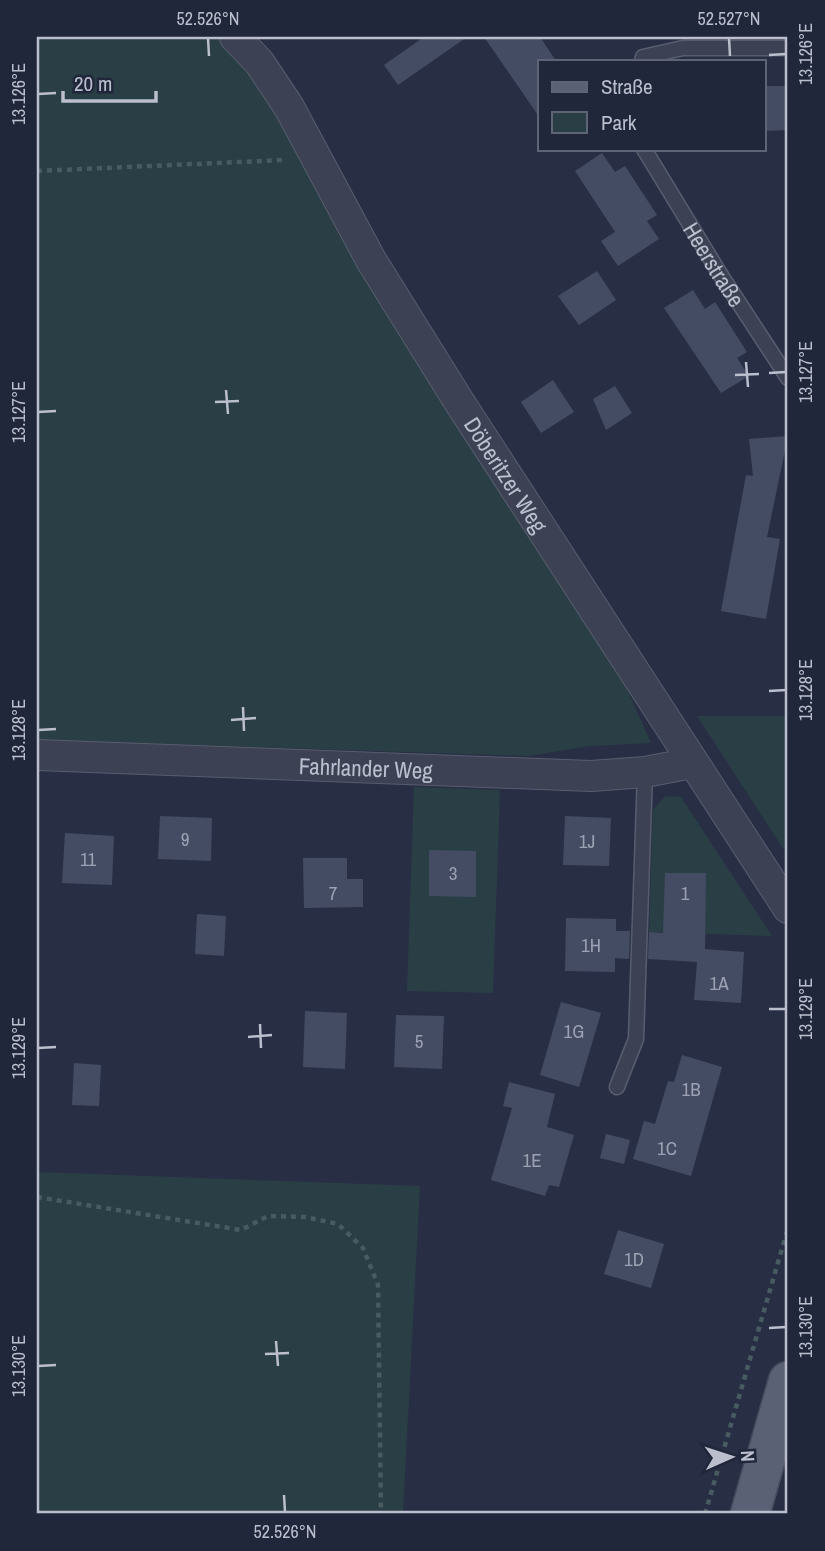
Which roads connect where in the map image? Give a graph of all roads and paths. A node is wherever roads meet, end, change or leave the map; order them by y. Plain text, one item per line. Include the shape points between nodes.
1 (235, 37) edge
2 (788, 48) edge
3 (642, 60) edge
4 (645, 150) edge
5 (317, 158) junction
6 (37, 171) edge
7 (788, 378) edge
8 (37, 754) edge
9 (692, 763) junction
10 (645, 772) junction
11 (788, 908) edge
12 (617, 1087) dead end
13 (37, 1197) edge
14 (788, 1228) edge
15 (788, 1381) edge
16 (381, 1514) edge
17 (705, 1514) edge
18 (750, 1514) edge

1 - 5 street, Döberitzer Weg via 259,62
2 - 3 lane via 682,48
4 - 7 lane, Heerstraße
5 - 6 path
5 - 9 street, Döberitzer Weg via 379,271
8 - 10 street, Fahrlander Weg via 591,776
9 - 10 street, Fahrlander Weg
9 - 11 street, Döberitzer Weg
10 - 12 lane via 636,1039
13 - 16 path via 241,1230 268,1216 338,1223 363,1248 378,1285
14 - 17 path
15 - 18 main road

